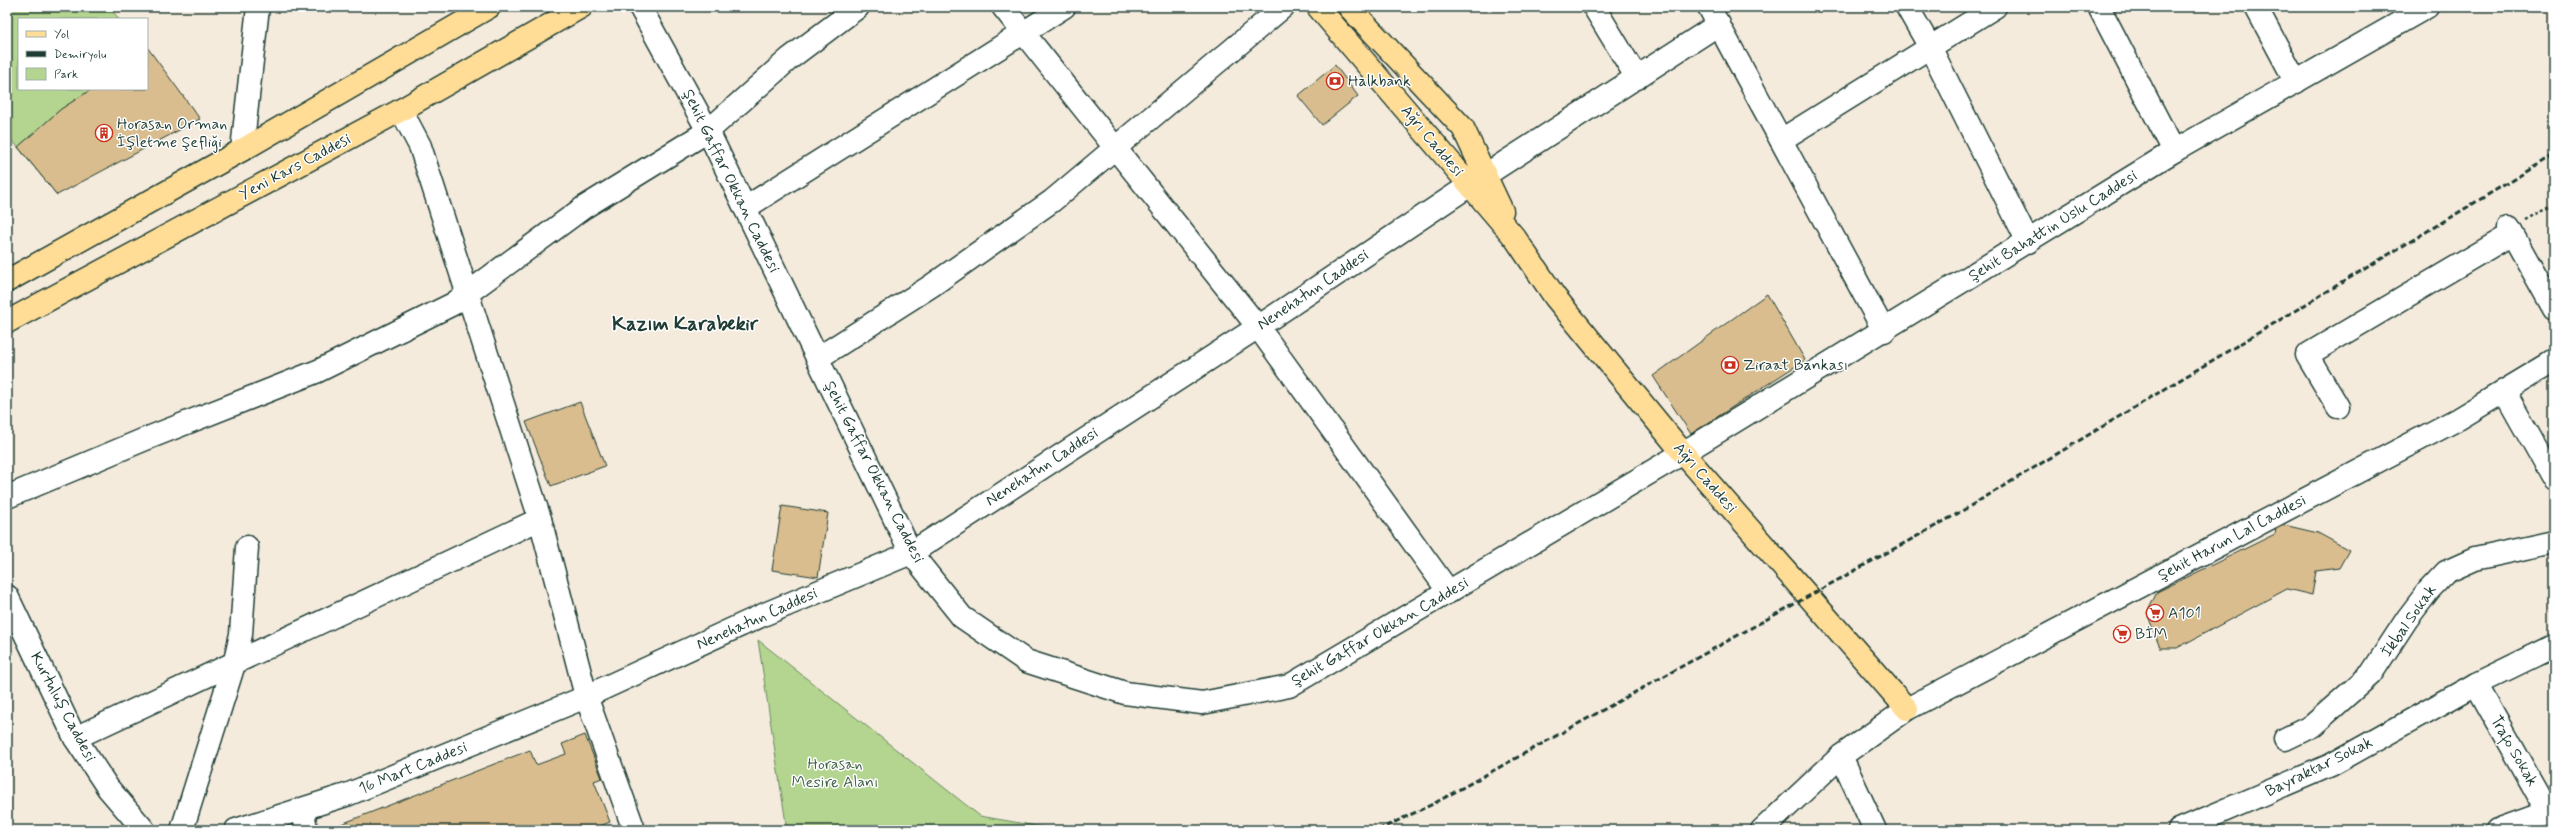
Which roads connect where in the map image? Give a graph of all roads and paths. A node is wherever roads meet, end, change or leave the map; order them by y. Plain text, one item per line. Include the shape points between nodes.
1 (258, 7) edge
2 (489, 7) edge
3 (580, 7) edge
4 (640, 7) edge
5 (858, 7) edge
6 (1003, 7) edge
7 (1064, 7) edge
8 (1283, 7) edge
9 (1318, 7) edge
10 (1349, 7) edge
11 (1594, 7) edge
12 (1907, 7) edge
13 (1995, 7) edge
14 (2099, 7) edge
15 (2256, 7) edge
16 (2427, 7) edge
17 (1714, 16) edge
18 (1023, 32) junction
19 (1930, 47) junction
20 (1637, 78) junction
21 (2296, 82) junction
22 (401, 110) junction
23 (708, 131) junction
24 (1781, 140) junction
25 (1116, 149) junction
26 (242, 150) junction
27 (2174, 151) junction
28 (1477, 180) junction
29 (2554, 205) edge
30 (745, 208) junction
31 (2510, 231) junction
32 (2028, 242) junction
33 (7, 281) edge
34 (466, 295) junction
35 (2554, 309) edge
36 (7, 322) edge
37 (1258, 327) junction
38 (1884, 331) junction
39 (818, 358) junction
40 (2554, 361) edge
41 (2504, 391) junction
42 (2338, 407) dead end
43 (1684, 453) junction
44 (2554, 480) edge
45 (7, 497) edge
46 (540, 518) junction
47 (2554, 542) edge
48 (247, 547) dead end
49 (911, 552) junction
50 (1449, 592) junction
51 (7, 596) edge
52 (2554, 646) edge
53 (235, 661) junction
54 (2476, 684) junction
55 (586, 696) junction
56 (1907, 709) junction
57 (75, 738) junction
58 (2285, 739) dead end
59 (1841, 756) junction
60 (2552, 812) edge
61 (305, 820) edge
62 (144, 830) edge
63 (182, 830) edge
64 (236, 830) edge
65 (634, 830) edge
66 (1762, 830) edge
67 (1875, 830) edge
68 (2179, 830) edge
69 (2498, 830) edge

1 - 26 street
2 - 26 main road
3 - 22 main road, Yeni Kars Caddesi
4 - 23 street, Şehit Gaffar Okkan Caddesi
5 - 23 street via 789,59
6 - 18 street
7 - 18 street
8 - 25 street
9 - 28 main road, Ağrı Caddesi
10 - 28 main road, Ağrı Caddesi via 1463,128
11 - 20 street
12 - 19 street
13 - 19 street
14 - 27 street
15 - 21 street
16 - 21 street, Şehit Bahattin Uslu Caddesi
17 - 20 street, Nenehatun Caddesi
17 - 24 street
18 - 25 street
18 - 30 street
19 - 24 street
19 - 32 street
20 - 28 street, Nenehatun Caddesi
21 - 27 street, Şehit Bahattin Uslu Caddesi
22 - 34 street via 420,146
22 - 36 main road, Yeni Kars Caddesi
23 - 30 street, Şehit Gaffar Okkan Caddesi
23 - 34 street via 583,208
24 - 38 street
25 - 37 street
25 - 39 street via 1052,201 970,260
26 - 33 main road
27 - 32 street, Şehit Bahattin Uslu Caddesi
28 - 37 street, Nenehatun Caddesi
28 - 43 main road, Ağrı Caddesi via 1554,297
29 - 31 path
30 - 39 street, Şehit Gaffar Okkan Caddesi
31 - 35 street
31 - 42 street via 2307,355
32 - 38 street, Şehit Bahattin Uslu Caddesi
34 - 45 street via 453,304 318,371
34 - 46 street
37 - 49 street, Nenehatun Caddesi
37 - 50 street
38 - 43 street, Şehit Bahattin Uslu Caddesi
39 - 49 street, Şehit Gaffar Okkan Caddesi
40 - 41 street, Şehit Harun Lal Caddesi
41 - 44 street
41 - 56 street, Şehit Harun Lal Caddesi via 2458,419
43 - 50 street, Şehit Gaffar Okkan Caddesi
43 - 56 main road, Ağrı Caddesi
46 - 53 street
46 - 55 street
47 - 58 street, İkbal Sokak via 2475,559 2446,572 2407,619 2371,674 2312,726
48 - 53 street via 240,634
49 - 50 street, Şehit Gaffar Okkan Caddesi via 962,617 1026,661 1125,693 1202,703 1290,686
49 - 55 street, Nenehatun Caddesi via 765,614
51 - 57 street, Kurtuluş Caddesi
52 - 54 street, Bayraktar Sokak
53 - 57 street
53 - 63 street
54 - 60 street, Trafo Sokak
54 - 68 street, Bayraktar Sokak via 2331,765
55 - 61 street, 16 Mart Caddesi via 349,794
55 - 65 street
56 - 59 street, Şehit Harun Lal Caddesi
57 - 62 street, Kurtuluş Caddesi via 108,788
59 - 66 street, Şehit Harun Lal Caddesi
59 - 67 street
60 - 69 street
61 - 64 street, 16 Mart Caddesi

